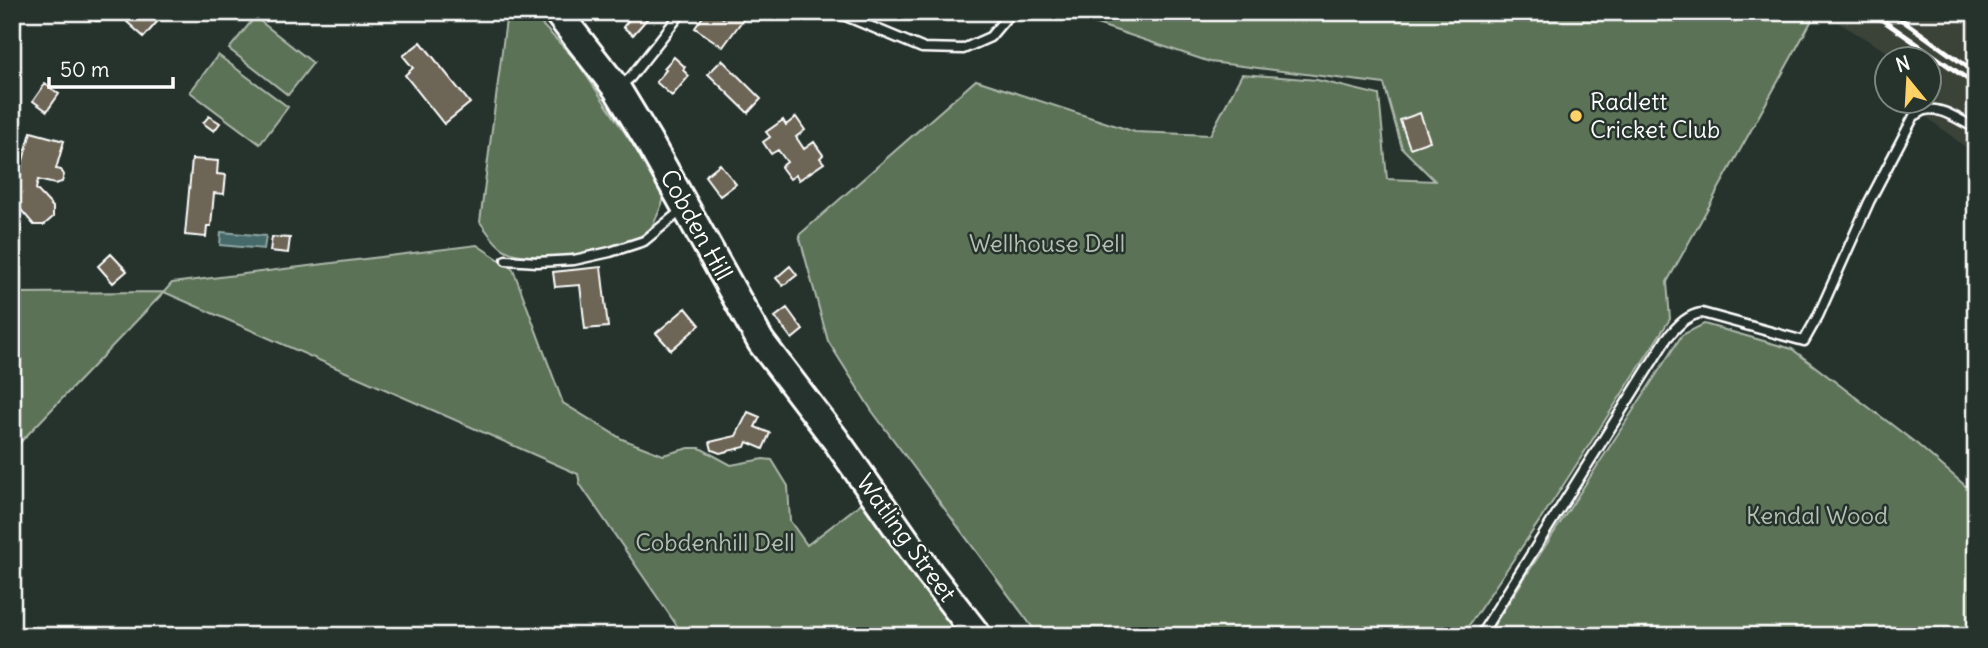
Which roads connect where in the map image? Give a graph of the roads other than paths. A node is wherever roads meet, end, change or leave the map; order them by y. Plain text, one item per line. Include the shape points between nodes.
1 (557, 12) edge
2 (682, 12) edge
3 (835, 12) edge
4 (1012, 12) edge
5 (617, 89) junction
6 (1976, 128) edge
7 (685, 207) junction
8 (506, 260) dead end
9 (835, 439) joint
10 (978, 636) edge
11 (1480, 636) edge

1 - 5 main road, Cobden Hill
2 - 5 lane
3 - 4 lane via 922,48 963,49 990,37
5 - 7 main road, Cobden Hill
6 - 11 lane via 1933,110 1914,116 1804,341 1702,313 1692,314 1678,326
7 - 8 lane via 644,241 610,252 574,260
7 - 9 main road, Cobden Hill via 761,342
9 - 10 main road, Watling Street

